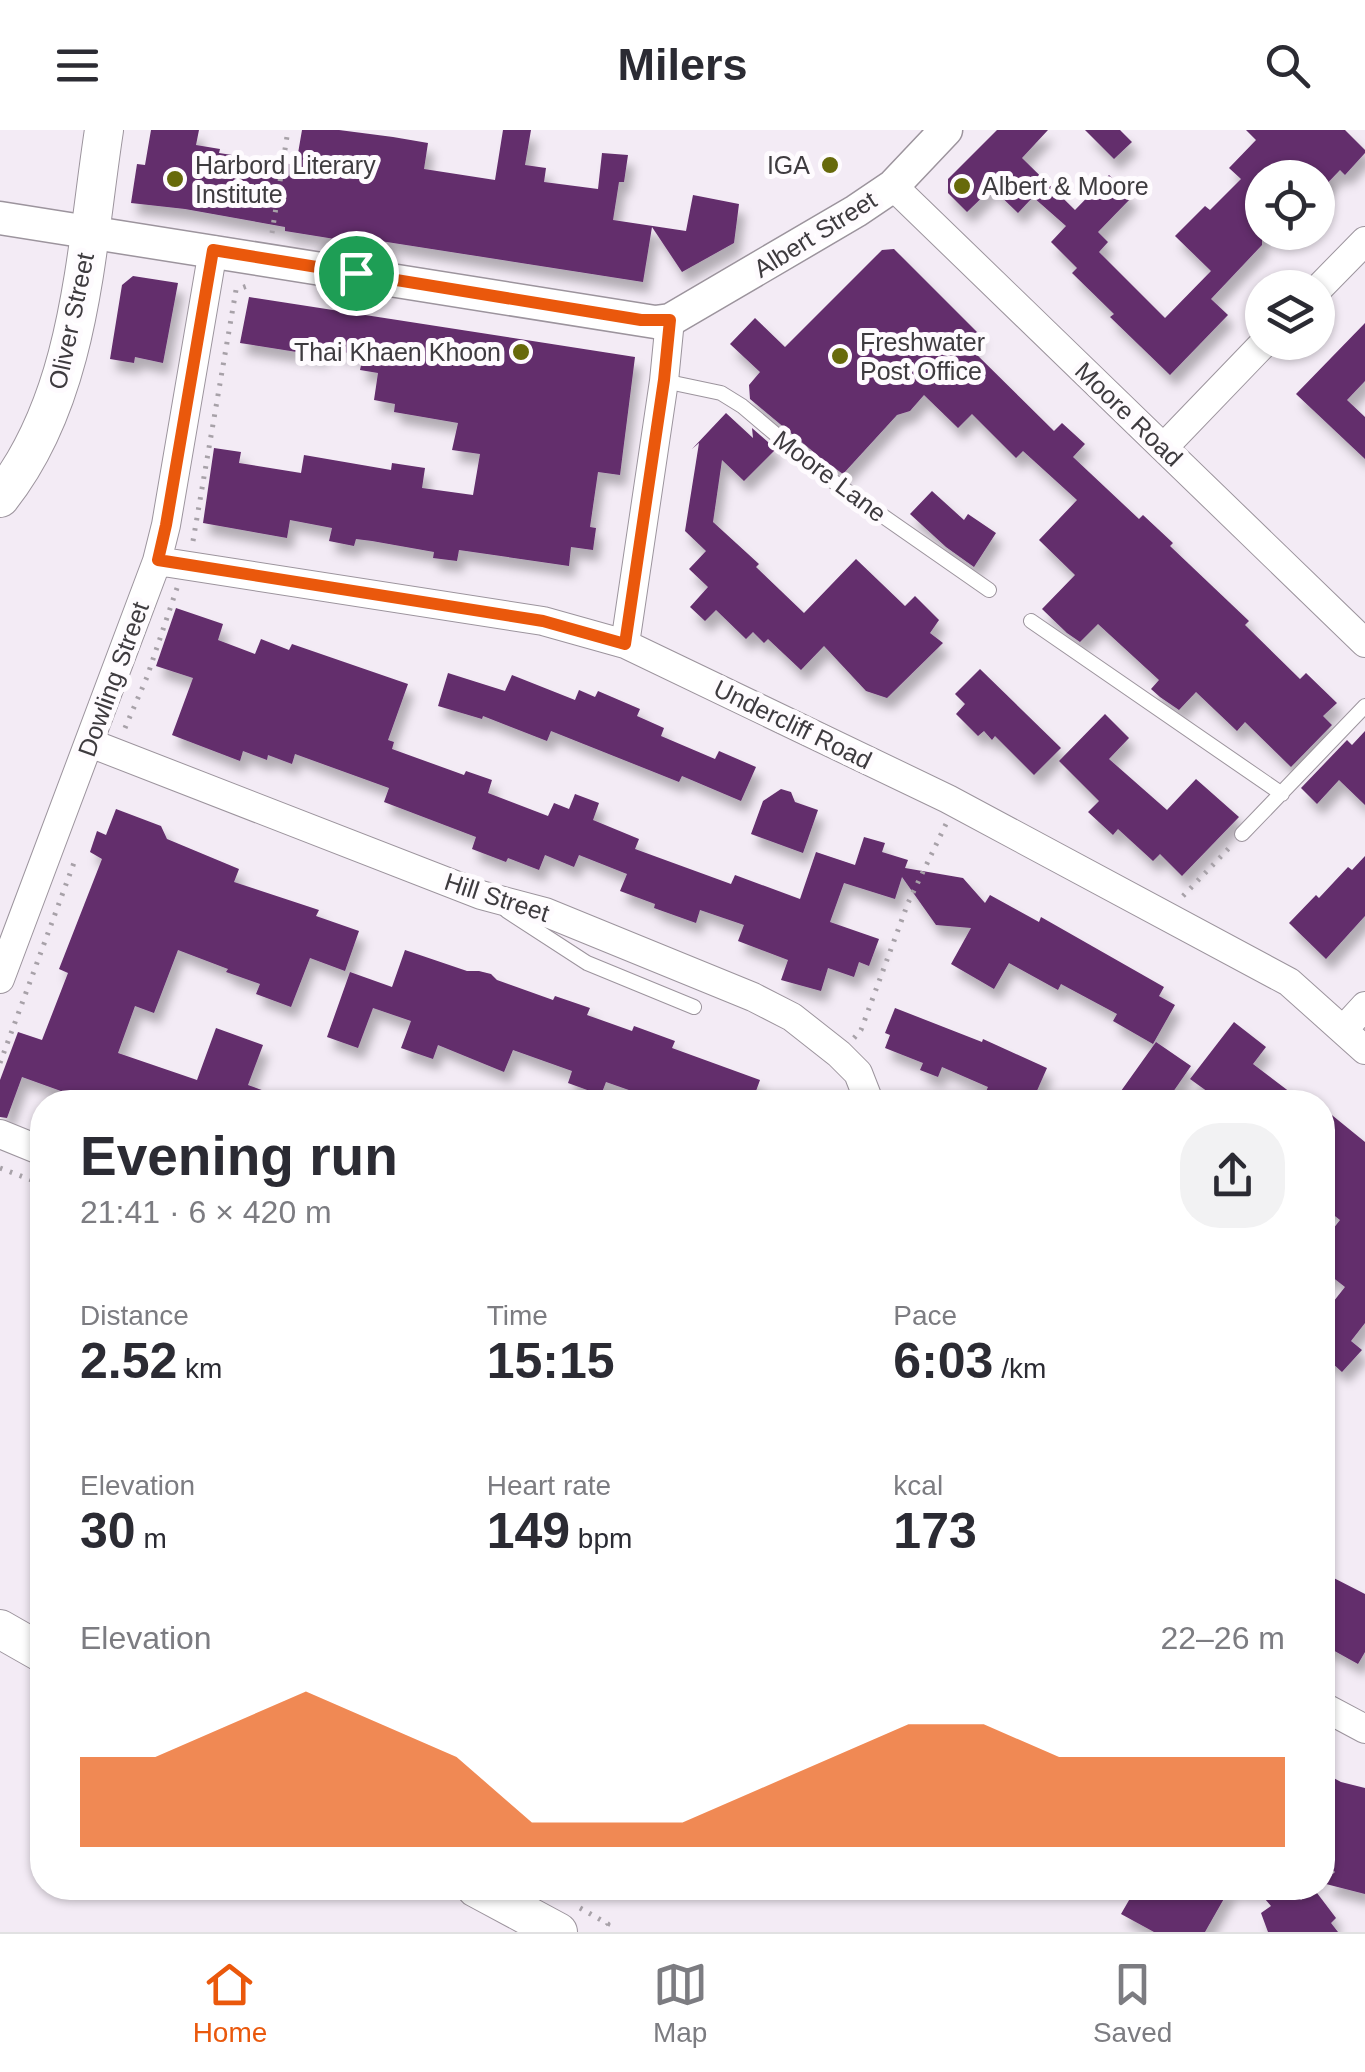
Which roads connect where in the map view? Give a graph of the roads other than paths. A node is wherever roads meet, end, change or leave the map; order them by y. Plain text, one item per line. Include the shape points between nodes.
1 (104, 130) edge
2 (946, 130) edge
3 (893, 186) junction
4 (0, 218) edge
5 (90, 232) junction
6 (1365, 241) edge
7 (213, 250) junction
8 (1335, 272) edge
9 (662, 321) junction
10 (1248, 360) edge
11 (664, 380) junction
12 (1164, 446) junction
13 (0, 498) edge
14 (158, 560) junction
15 (989, 590) dead end
16 (1031, 621) dead end
17 (1365, 642) edge
18 (625, 644) junction
19 (1365, 706) edge
20 (90, 743) junction
21 (1282, 794) junction
22 (1242, 834) road end
23 (482, 895) junction
24 (0, 979) edge
25 (1365, 1006) edge
26 (694, 1007) dead end
27 (1344, 1029) junction
28 (1365, 1050) edge
29 (865, 1090) edge
30 (0, 1134) edge
31 (30, 1146) edge
32 (1335, 1713) edge
33 (1365, 1729) edge
34 (498, 1900) edge
35 (558, 1932) edge

1 - 5 main road, Oliver Street
2 - 3 street, Albert Street
3 - 9 street, Albert Street
3 - 12 street, Moore Road
4 - 5 street
5 - 7 street
5 - 13 main road, Oliver Street via 50,412
6 - 8 street
7 - 9 street
7 - 14 street, Dowling Street
9 - 11 street
10 - 12 street
11 - 15 lane, Moore Lane via 721,393 824,476
11 - 18 street
12 - 17 street, Moore Road
14 - 18 street, Undercliff Road via 543,621
14 - 20 street, Dowling Street
16 - 21 lane
18 - 27 street, Undercliff Road via 956,803 1289,982
19 - 21 lane
20 - 23 street, Hill Street
20 - 24 street, Dowling Street
21 - 22 lane
23 - 26 lane via 587,963
23 - 29 street, Hill Street via 544,912 754,997 839,1054
25 - 27 street
27 - 28 street, Undercliff Road
30 - 31 street
32 - 33 street
34 - 35 main road

